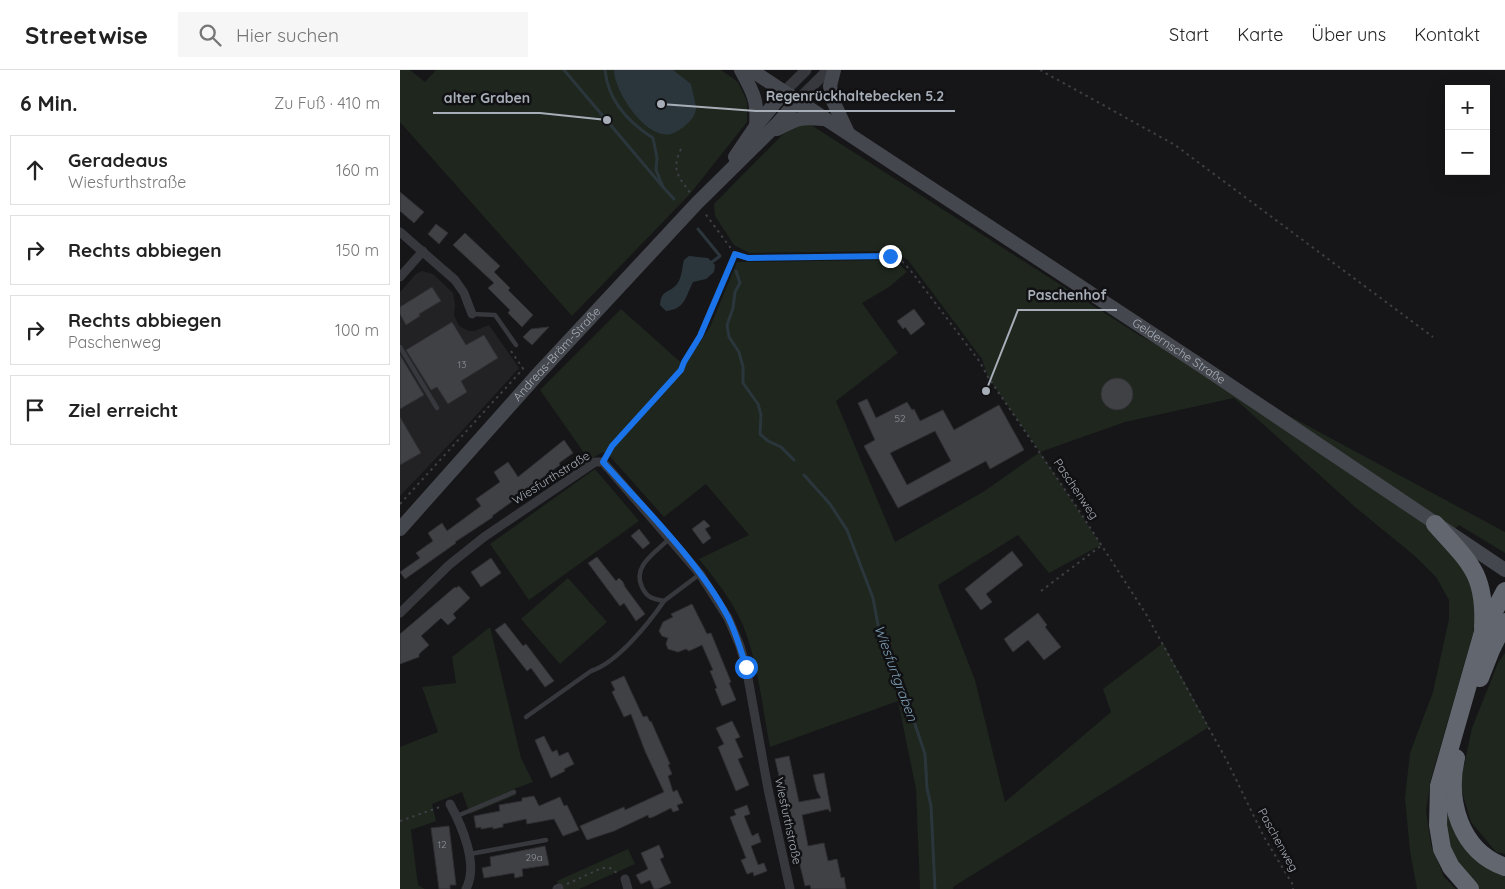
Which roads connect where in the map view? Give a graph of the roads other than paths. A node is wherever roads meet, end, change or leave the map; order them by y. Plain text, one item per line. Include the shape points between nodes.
1 (741, 70) edge
2 (750, 70) edge
3 (806, 70) edge
4 (828, 70) edge
5 (834, 70) edge
6 (784, 92) junction
7 (798, 100) junction
8 (827, 120) junction
9 (761, 130) junction
10 (848, 133) junction
11 (400, 232) edge
12 (422, 251) junction
13 (400, 277) edge
14 (472, 314) joint
15 (516, 345) dead end
16 (400, 347) edge
17 (438, 408) dead end
18 (1435, 524) junction
19 (400, 529) edge
20 (670, 538) junction
21 (1505, 570) edge
22 (700, 574) junction
23 (1505, 591) edge
24 (664, 601) junction
25 (400, 613) edge
26 (1505, 622) edge
27 (1483, 632) junction
28 (526, 717) dead end
29 (514, 792) dead end
30 (450, 804) road end
31 (457, 816) junction
32 (546, 840) dead end
33 (468, 854) junction
34 (1505, 867) edge
35 (625, 879) road end
36 (467, 889) edge
37 (628, 889) edge
38 (790, 889) edge
39 (1470, 889) edge

1 - 9 main road via 752,90
2 - 6 main road, Geldernsche Straße
3 - 6 street
4 - 7 street
5 - 10 main road via 830,86 833,101
6 - 7 main road, Geldernsche Straße
6 - 9 main road, Andreas-Bräm-Straße
7 - 8 main road, Geldernsche Straße
7 - 9 main road, Andreas-Bräm-Straße
8 - 9 main road via 802,117
8 - 10 main road, Geldernsche Straße
9 - 19 main road, Andreas-Bräm-Straße via 717,183 538,374
10 - 18 main road, Geldernsche Straße via 1198,363
11 - 12 street
12 - 13 street
12 - 14 street via 455,280
14 - 15 lane via 495,315
16 - 17 lane
18 - 21 main road, Geldernsche Straße
18 - 27 highway via 1471,564 1480,584
20 - 22 street, Wiesfurthstraße
20 - 24 lane via 641,566 638,580 650,599
20 - 25 street, Wiesfurthstraße via 603,462 595,462 484,537 449,565
22 - 24 lane
22 - 38 street, Wiesfurthstraße via 728,618 746,667
23 - 27 highway
24 - 28 lane via 626,647
26 - 34 highway via 1491,650 1460,739 1452,792 1463,831 1476,850
27 - 39 highway via 1439,786 1438,825 1442,849 1451,867
29 - 31 lane
30 - 31 street
31 - 33 street
32 - 33 lane
33 - 36 street via 470,880
35 - 37 street

